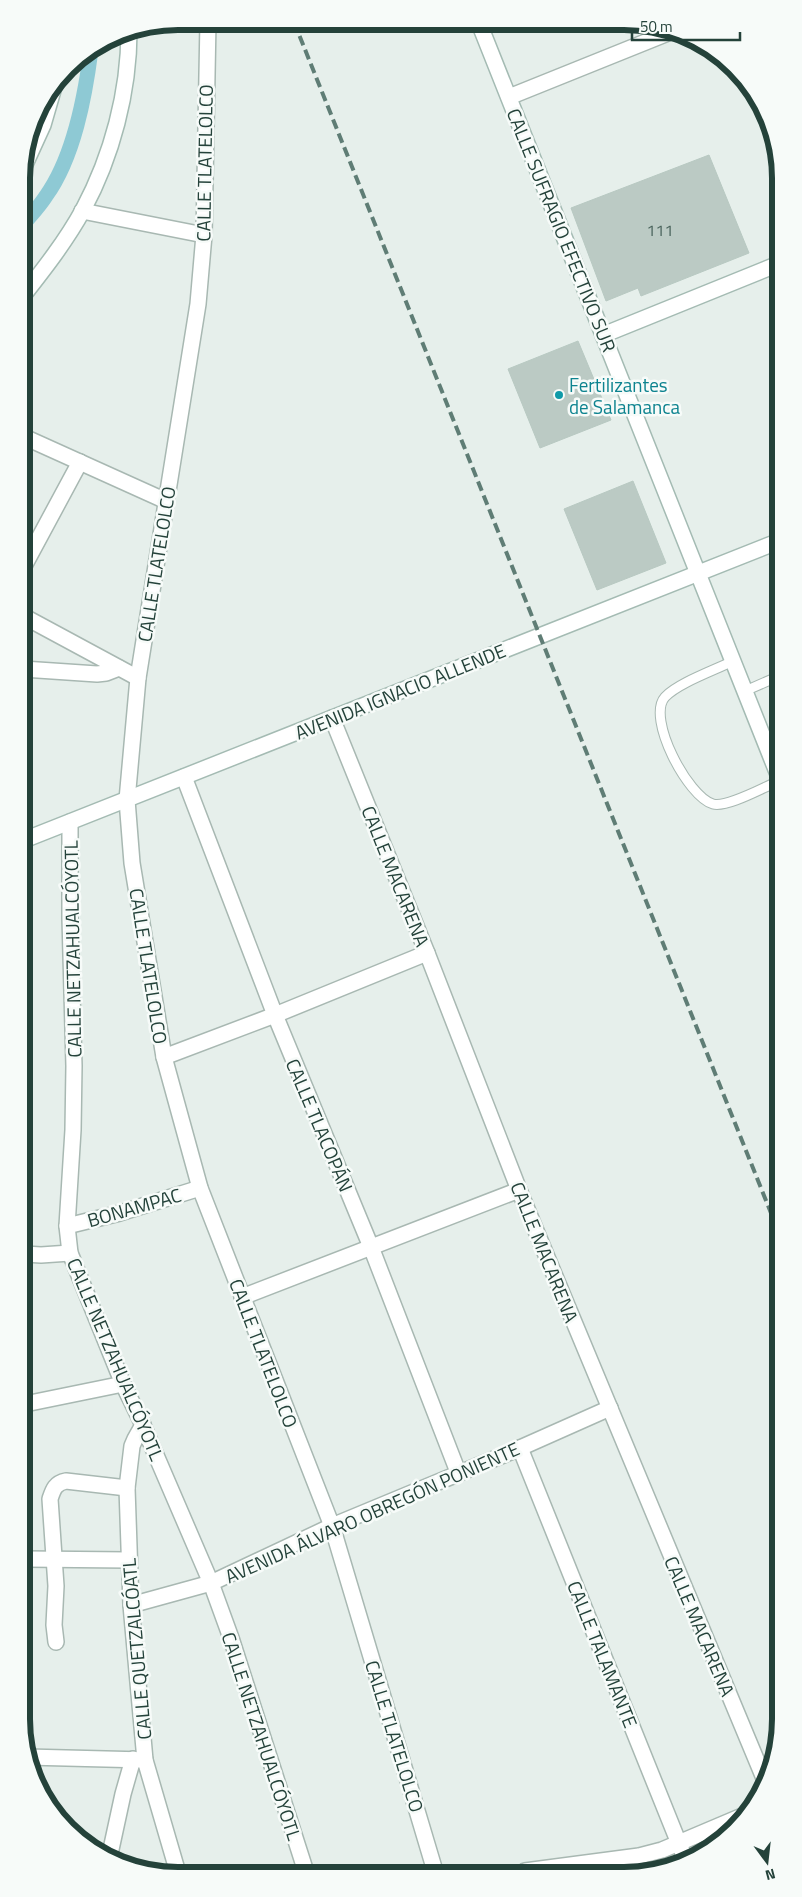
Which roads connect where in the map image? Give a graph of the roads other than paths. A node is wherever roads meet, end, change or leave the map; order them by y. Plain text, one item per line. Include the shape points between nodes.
1 (208, 30) edge
2 (482, 30) edge
3 (662, 35) edge
4 (128, 39) edge
5 (509, 97) junction
6 (47, 110) edge
7 (35, 141) edge
8 (82, 211) junction
9 (204, 235) junction
10 (772, 267) edge
11 (30, 286) edge
12 (603, 335) junction
13 (30, 440) edge
14 (80, 462) junction
15 (166, 501) junction
16 (772, 544) edge
17 (30, 555) edge
18 (698, 574) junction
19 (30, 620) edge
20 (733, 661) junction
21 (119, 668) junction
22 (30, 669) edge
23 (138, 678) junction
24 (772, 679) edge
25 (745, 691) junction
26 (332, 718) junction
27 (772, 757) edge
28 (184, 776) junction
29 (772, 784) edge
30 (127, 800) junction
31 (70, 822) junction
32 (30, 838) edge
33 (427, 953) junction
34 (275, 1015) junction
35 (164, 1057) junction
36 (200, 1188) junction
37 (519, 1190) junction
38 (67, 1226) junction
39 (371, 1247) junction
40 (70, 1253) junction
41 (30, 1254) edge
42 (242, 1297) junction
43 (123, 1384) junction
44 (30, 1403) edge
45 (610, 1408) junction
46 (143, 1425) junction
47 (520, 1448) junction
48 (458, 1472) junction
49 (127, 1488) junction
50 (332, 1526) junction
51 (54, 1558) junction
52 (30, 1559) edge
53 (128, 1560) junction
54 (211, 1582) junction
55 (131, 1605) junction
56 (56, 1642) dead end
57 (35, 1757) edge
58 (139, 1760) junction
59 (762, 1773) edge
60 (729, 1822) edge
61 (680, 1843) junction
62 (111, 1851) edge
63 (684, 1854) edge
64 (176, 1867) edge
65 (304, 1867) edge
66 (434, 1867) edge
67 (555, 1867) edge

1 - 9 street, CALLE TLATELOLCO
2 - 5 street, CALLE SUFRAGIO EFECTIVO SUR
3 - 5 street
4 - 8 street via 115,129 96,184
5 - 12 street, CALLE SUFRAGIO EFECTIVO SUR
6 - 7 street
8 - 9 street
8 - 11 street
9 - 15 street, CALLE TLATELOLCO via 198,304
10 - 12 street
12 - 18 street, CALLE SUFRAGIO EFECTIVO SUR
13 - 14 street
14 - 15 street
14 - 17 street
15 - 23 street, CALLE TLATELOLCO
16 - 18 street, AVENIDA IGNACIO ALLENDE
18 - 20 street, CALLE SUFRAGIO EFECTIVO SUR
18 - 26 street, AVENIDA IGNACIO ALLENDE
19 - 21 street
20 - 25 street, CALLE SUFRAGIO EFECTIVO SUR
20 - 29 lane via 678,687 665,697 660,719 679,768 693,790 711,803 727,802
21 - 22 street via 97,674
21 - 23 street
23 - 30 street, CALLE TLATELOLCO
24 - 25 lane
25 - 27 street, CALLE SUFRAGIO EFECTIVO SUR
26 - 28 street, AVENIDA IGNACIO ALLENDE
26 - 33 street, CALLE MACARENA
28 - 30 street, AVENIDA IGNACIO ALLENDE
28 - 34 street, CALLE TLACOPÁN
30 - 31 street, AVENIDA IGNACIO ALLENDE
30 - 35 street, CALLE TLATELOLCO via 132,863
31 - 32 street, AVENIDA IGNACIO ALLENDE
31 - 38 street, CALLE NETZAHUALCÓYOTL via 74,1066
33 - 34 street
33 - 37 street, CALLE MACARENA
34 - 35 street
34 - 39 street, CALLE TLACOPÁN
35 - 36 street, CALLE TLATELOLCO
36 - 38 street, BONAMPAC
36 - 42 street, CALLE TLATELOLCO
37 - 39 street
37 - 45 street, CALLE MACARENA
38 - 40 street, CALLE NETZAHUALCÓYOTL
39 - 42 street
39 - 48 street, CALLE TLACOPÁN
40 - 41 street
40 - 43 street, CALLE NETZAHUALCÓYOTL
42 - 50 street, CALLE TLATELOLCO
43 - 44 street
43 - 46 street, CALLE NETZAHUALCÓYOTL
45 - 47 street, AVENIDA ÁLVARO OBREGÓN PONIENTE
45 - 59 street, CALLE MACARENA
46 - 49 street, CALLE QUETZALCÓATL via 132,1446
46 - 54 street, CALLE NETZAHUALCÓYOTL
47 - 48 street, AVENIDA ÁLVARO OBREGÓN PONIENTE
47 - 61 street, CALLE TALAMANTE
48 - 50 street, AVENIDA ÁLVARO OBREGÓN PONIENTE
49 - 51 street via 66,1481 55,1486 50,1500
49 - 53 street, CALLE QUETZALCÓATL
50 - 54 street, AVENIDA ÁLVARO OBREGÓN PONIENTE
50 - 66 street, CALLE TLATELOLCO
51 - 52 street
51 - 53 street
51 - 56 street
53 - 55 street, CALLE QUETZALCÓATL
54 - 55 street, AVENIDA ÁLVARO OBREGÓN PONIENTE
54 - 65 street, CALLE NETZAHUALCÓYOTL
55 - 58 street, CALLE QUETZALCÓATL
57 - 58 street
58 - 62 street via 123,1794
58 - 64 street, CALLE QUETZALCÓATL
60 - 61 street
61 - 63 street, CALLE TALAMANTE
61 - 67 street via 639,1856

